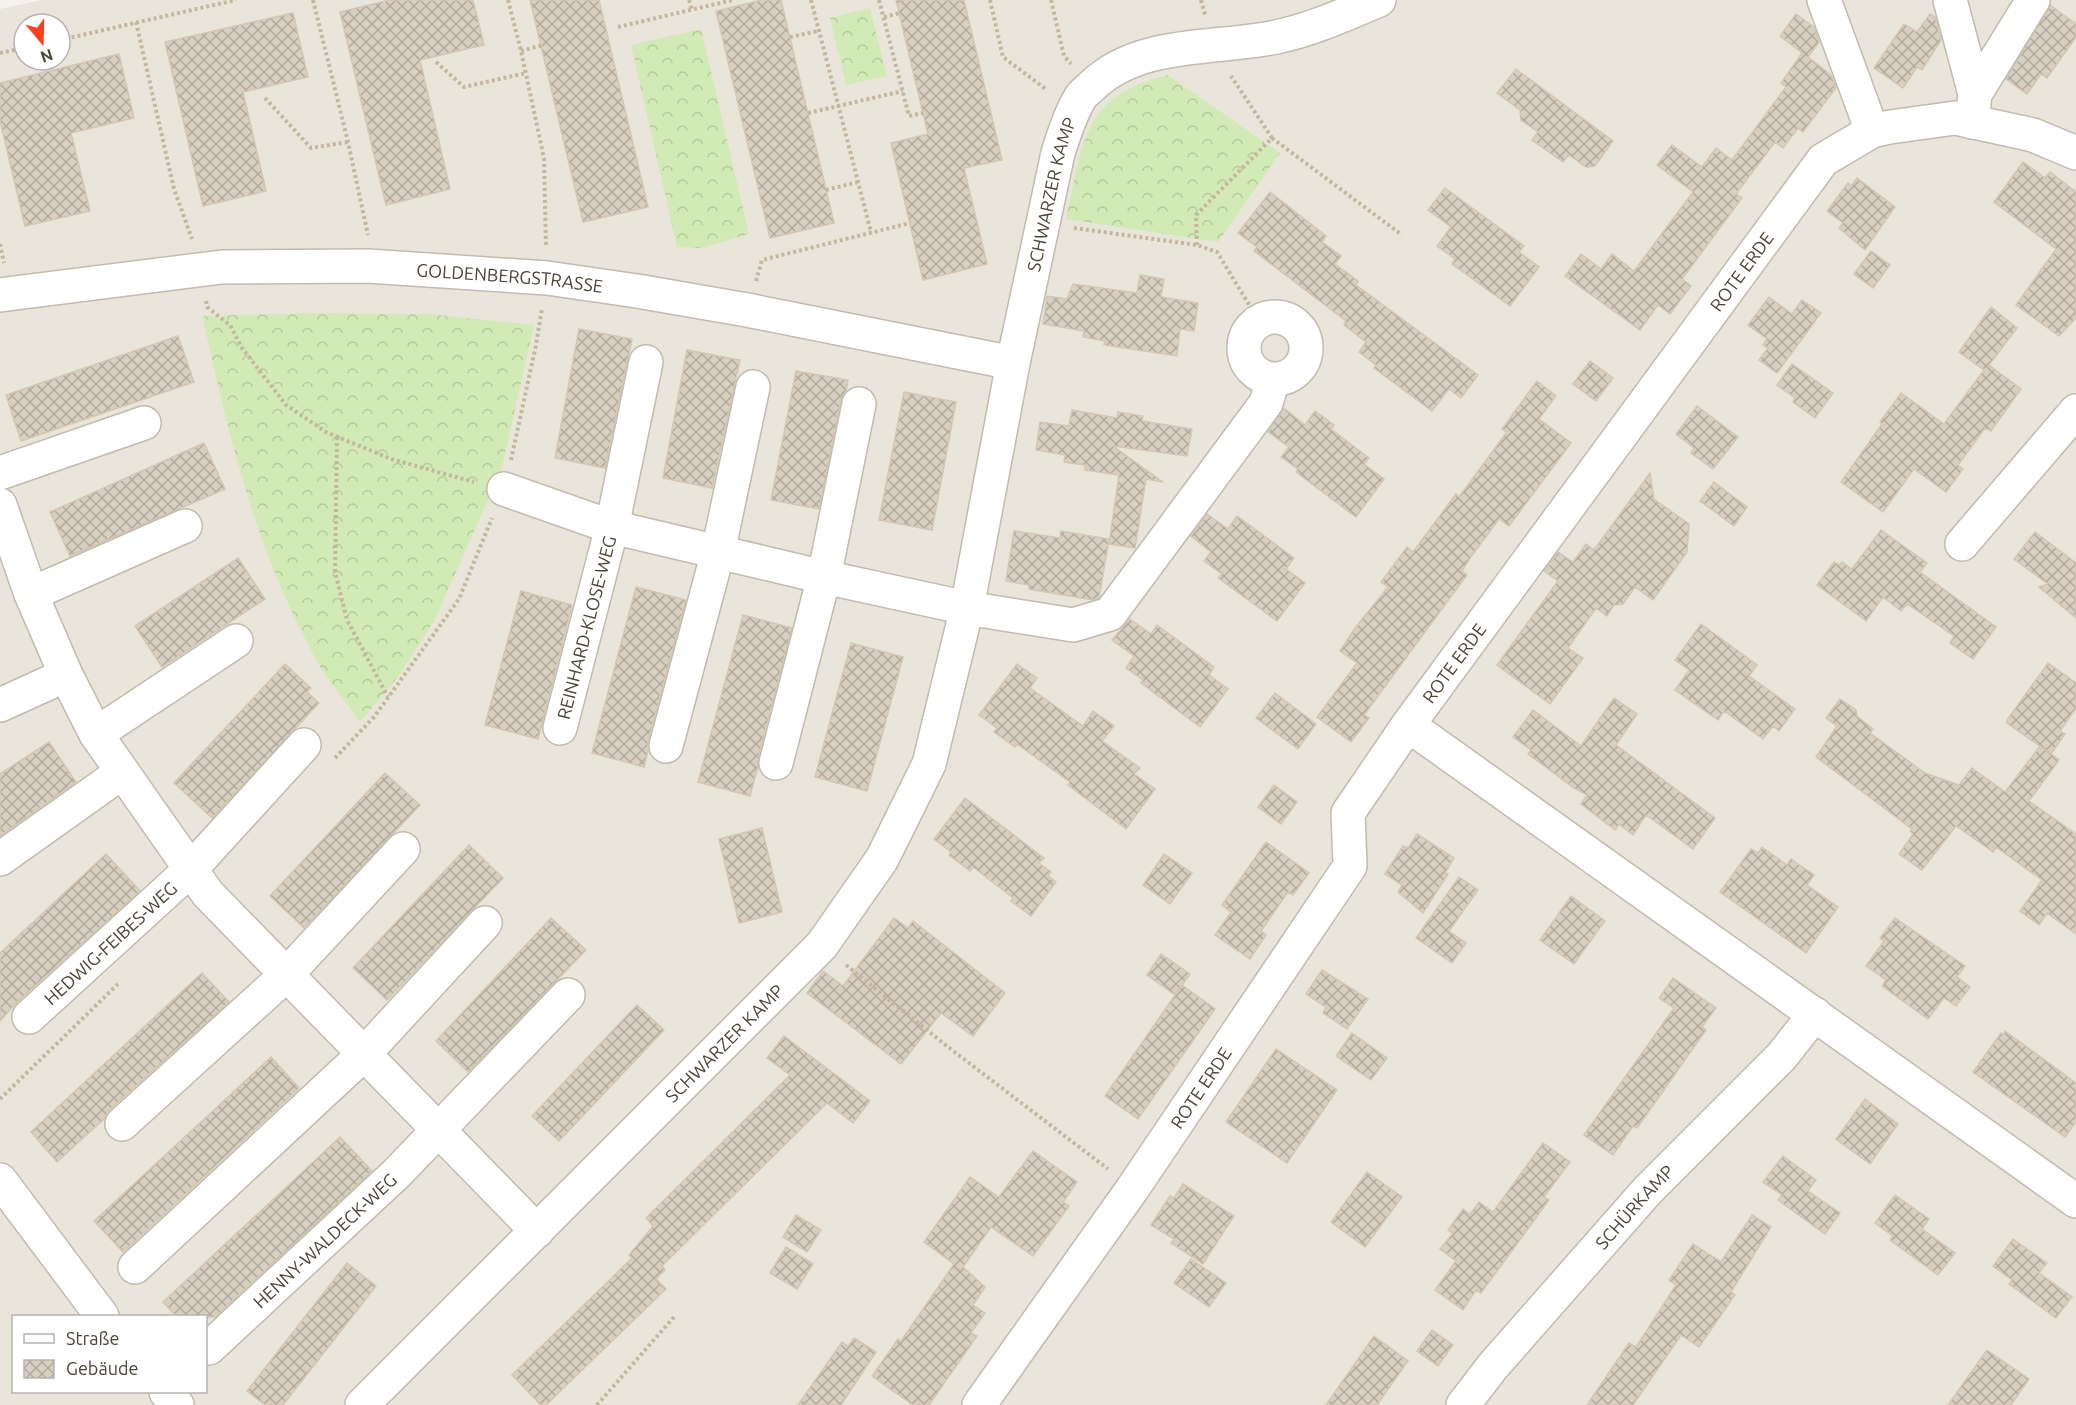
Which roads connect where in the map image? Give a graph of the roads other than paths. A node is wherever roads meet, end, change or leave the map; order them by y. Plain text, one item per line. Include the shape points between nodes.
1 (1379, 0) edge
2 (1824, 0) edge
3 (1950, 0) edge
4 (2033, 0) edge
5 (1973, 108) junction
6 (1872, 131) junction
7 (2076, 153) edge
8 (0, 295) edge
9 (646, 362) dead end
10 (1013, 363) junction
11 (1273, 380) junction
12 (753, 387) dead end
13 (860, 404) dead end
14 (2076, 411) edge
15 (144, 423) dead end
16 (0, 473) edge
17 (504, 489) road end
18 (0, 505) edge
19 (185, 526) dead end
20 (612, 527) junction
21 (1962, 544) dead end
22 (718, 552) junction
23 (824, 577) junction
24 (31, 594) junction
25 (967, 608) junction
26 (236, 641) dead end
27 (66, 675) junction
28 (0, 705) edge
29 (1408, 725) junction
30 (560, 728) dead end
31 (96, 734) junction
32 (304, 745) dead end
33 (666, 746) dead end
34 (776, 763) dead end
35 (121, 773) junction
36 (403, 849) dead end
37 (0, 859) edge
38 (199, 882) junction
39 (486, 923) dead end
40 (286, 975) junction
41 (568, 996) dead end
42 (1815, 1014) junction
43 (29, 1017) dead end
44 (364, 1054) junction
45 (122, 1124) dead end
46 (438, 1130) junction
47 (0, 1180) edge
48 (2076, 1201) edge
49 (537, 1231) junction
50 (135, 1267) dead end
51 (101, 1315) edge
52 (209, 1348) dead end
53 (167, 1393) edge
54 (177, 1405) edge
55 (362, 1405) edge
56 (979, 1405) edge
57 (1463, 1405) edge

1 - 10 street, SCHWARZER KAMP via 1277,37 1160,52 1128,61 1100,78 1066,128 1058,153
2 - 6 street
3 - 5 street
4 - 5 street
5 - 6 street, ROTE ERDE via 1955,118
5 - 7 street, ROTE ERDE
6 - 29 street, ROTE ERDE via 1823,160
8 - 10 street, GOLDENBERGSTRASSE via 222,267 368,266 547,278 747,310
9 - 20 street, REINHARD-KLOSE-WEG
10 - 25 street, SCHWARZER KAMP
11 - 11 street via 1289,376 1300,366 1306,352 1296,325 1278,317 1259,321 1250,328 1243,350 1252,370
11 - 25 street via 1266,403 1110,614 1073,625
12 - 22 street
13 - 23 street
14 - 21 street
15 - 16 street
17 - 20 street, REINHARD-KLOSE-WEG
18 - 24 street, HEDWIG-FEIBES-WEG
19 - 24 street
20 - 22 street, REINHARD-KLOSE-WEG
20 - 30 street, REINHARD-KLOSE-WEG
22 - 23 street, REINHARD-KLOSE-WEG
22 - 33 street
23 - 25 street, REINHARD-KLOSE-WEG
23 - 34 street
24 - 27 street, HEDWIG-FEIBES-WEG
25 - 49 street, SCHWARZER KAMP via 929,764 882,859 822,945
26 - 31 street
27 - 28 street
27 - 31 street, HEDWIG-FEIBES-WEG
29 - 42 street
29 - 56 street, ROTE ERDE via 1348,813 1350,866 1133,1188
31 - 35 street, HEDWIG-FEIBES-WEG
32 - 38 street, HEDWIG-FEIBES-WEG
35 - 37 street
35 - 38 street, HEDWIG-FEIBES-WEG
36 - 40 street
38 - 40 street
38 - 43 street, HEDWIG-FEIBES-WEG
39 - 44 street
40 - 44 street
40 - 45 street
41 - 46 street, HENNY-WALDECK-WEG
42 - 48 street
42 - 57 street, SCHÜRKAMP via 1781,1057 1647,1191
44 - 46 street
44 - 50 street
46 - 49 street
46 - 52 street, HENNY-WALDECK-WEG
47 - 51 street
49 - 55 street, SCHWARZER KAMP
53 - 54 street

